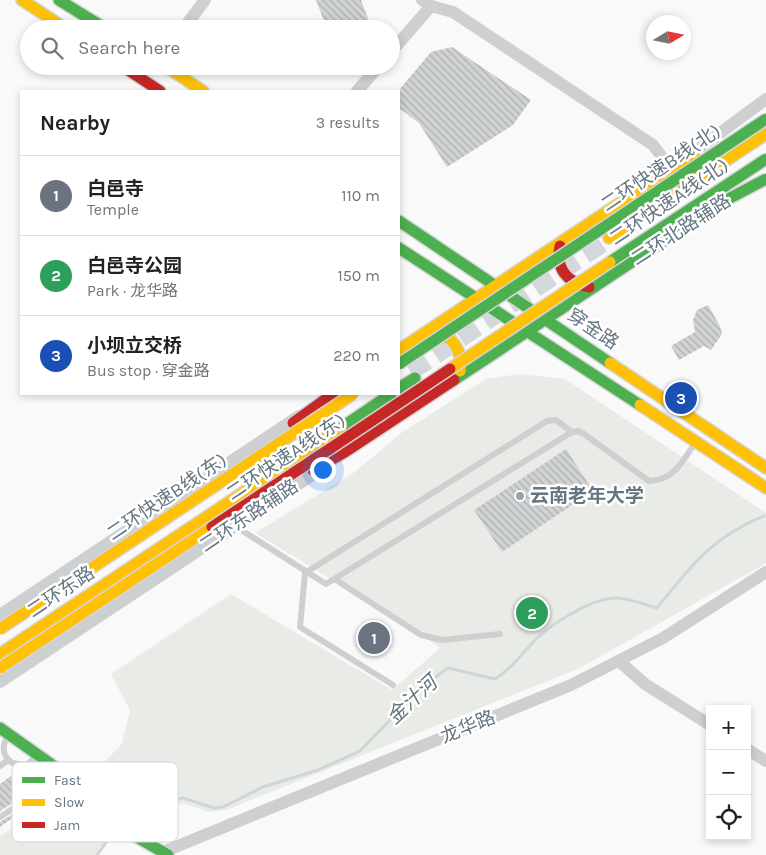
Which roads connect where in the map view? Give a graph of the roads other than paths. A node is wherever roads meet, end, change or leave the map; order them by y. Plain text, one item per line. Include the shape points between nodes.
1 (22, 0) edge
2 (59, 0) edge
3 (205, 0) edge
4 (427, 3) edge
5 (52, 20) edge
6 (91, 20) edge
7 (190, 20) edge
8 (400, 40) edge
9 (136, 75) edge
10 (179, 75) edge
11 (371, 75) edge
12 (158, 90) edge
13 (201, 90) edge
14 (358, 90) edge
15 (766, 99) edge
16 (766, 111) edge
17 (766, 119) edge
18 (766, 133) edge
19 (766, 144) edge
20 (766, 149) edge
21 (766, 159) edge
22 (671, 169) junction
23 (684, 174) junction
24 (766, 179) edge
25 (701, 216) junction
26 (400, 222) edge
27 (572, 242) junction
28 (400, 249) edge
29 (595, 279) junction
30 (496, 286) junction
31 (476, 299) junction
32 (546, 319) junction
33 (527, 332) junction
34 (420, 336) junction
35 (400, 349) edge
36 (400, 363) edge
37 (400, 378) edge
38 (450, 383) junction
39 (400, 387) edge
40 (331, 395) edge
41 (351, 395) edge
42 (375, 395) edge
43 (389, 395) edge
44 (315, 405) junction
45 (572, 432) junction
46 (696, 442) junction
47 (345, 452) junction
48 (766, 468) edge
49 (766, 488) edge
50 (239, 490) junction
51 (235, 526) junction
52 (766, 572) edge
53 (305, 573) junction
54 (336, 580) junction
55 (0, 615) edge
56 (0, 629) edge
57 (500, 634) dead end
58 (0, 644) edge
59 (0, 654) edge
60 (619, 661) junction
61 (0, 668) edge
62 (0, 682) edge
63 (393, 685) dead end
64 (706, 722) edge
65 (0, 728) edge
66 (10, 734) junction
67 (748, 750) edge
68 (37, 754) junction
69 (8, 760) junction
70 (13, 762) edge
71 (31, 762) edge
72 (48, 762) edge
73 (766, 762) edge
74 (0, 766) edge
75 (12, 809) edge
76 (0, 817) edge
77 (144, 842) edge
78 (163, 854) edge

1 - 5 main road
2 - 6 main road
3 - 7 street
4 - 8 street
4 - 22 street via 453,12 653,145
9 - 12 main road
10 - 13 main road
11 - 14 street
15 - 22 street
16 - 23 main road, bridge
17 - 23 main road, 二环快速B线(北), bridge
18 - 19 main road via 611,242
18 - 22 main road via 704,152
20 - 25 main road via 731,191
21 - 29 main road, 二环快速A线(北), bridge
22 - 27 main road
23 - 27 main road, 二环快速B线(北), bridge
24 - 25 street, 二环北路辅路
24 - 29 main road, bridge
25 - 29 main road, 二环北路辅路
26 - 30 main road, 穿金路
27 - 29 main road via 558,251 562,271 579,286 589,287
27 - 30 main road
27 - 36 main road, bridge
28 - 31 main road, 穿金路
29 - 32 main road, 二环东路辅路
29 - 61 main road, 二环快速A线(东), bridge
30 - 31 main road
30 - 32 main road, 穿金路
31 - 33 main road, 穿金路
31 - 34 main road
32 - 33 main road, 二环东路辅路
32 - 48 main road, 穿金路
33 - 38 main road, 二环东路辅路
33 - 46 main road, 穿金路
34 - 35 main road
34 - 38 main road via 442,333 458,348 460,369
37 - 39 main road via 412,374
38 - 47 main road, 二环东路辅路
40 - 44 main road
41 - 56 main road, 二环快速B线(东), bridge
42 - 50 main road, 二环东路
43 - 50 main road, 二环东路
44 - 50 main road via 288,429
44 - 55 street
45 - 46 lane via 584,434 649,481 670,476
45 - 53 lane via 556,420 547,421
45 - 54 lane
46 - 49 main road, 穿金路
47 - 50 main road via 310,471
47 - 51 street, 二环东路辅路
50 - 58 main road, 二环东路
50 - 59 main road, 二环东路
51 - 53 lane
51 - 62 street, 二环东路辅路
52 - 60 street, 龙华路 via 663,638
53 - 54 lane via 326,584
53 - 63 lane via 300,627
54 - 57 lane via 421,634 442,640
60 - 64 street via 645,684
60 - 78 street, 龙华路 via 571,685
65 - 66 main road
66 - 68 main road
66 - 69 lane via 3,747
67 - 73 street
68 - 71 lane
68 - 72 main road
69 - 70 lane
69 - 74 lane
75 - 76 lane
77 - 78 main road

